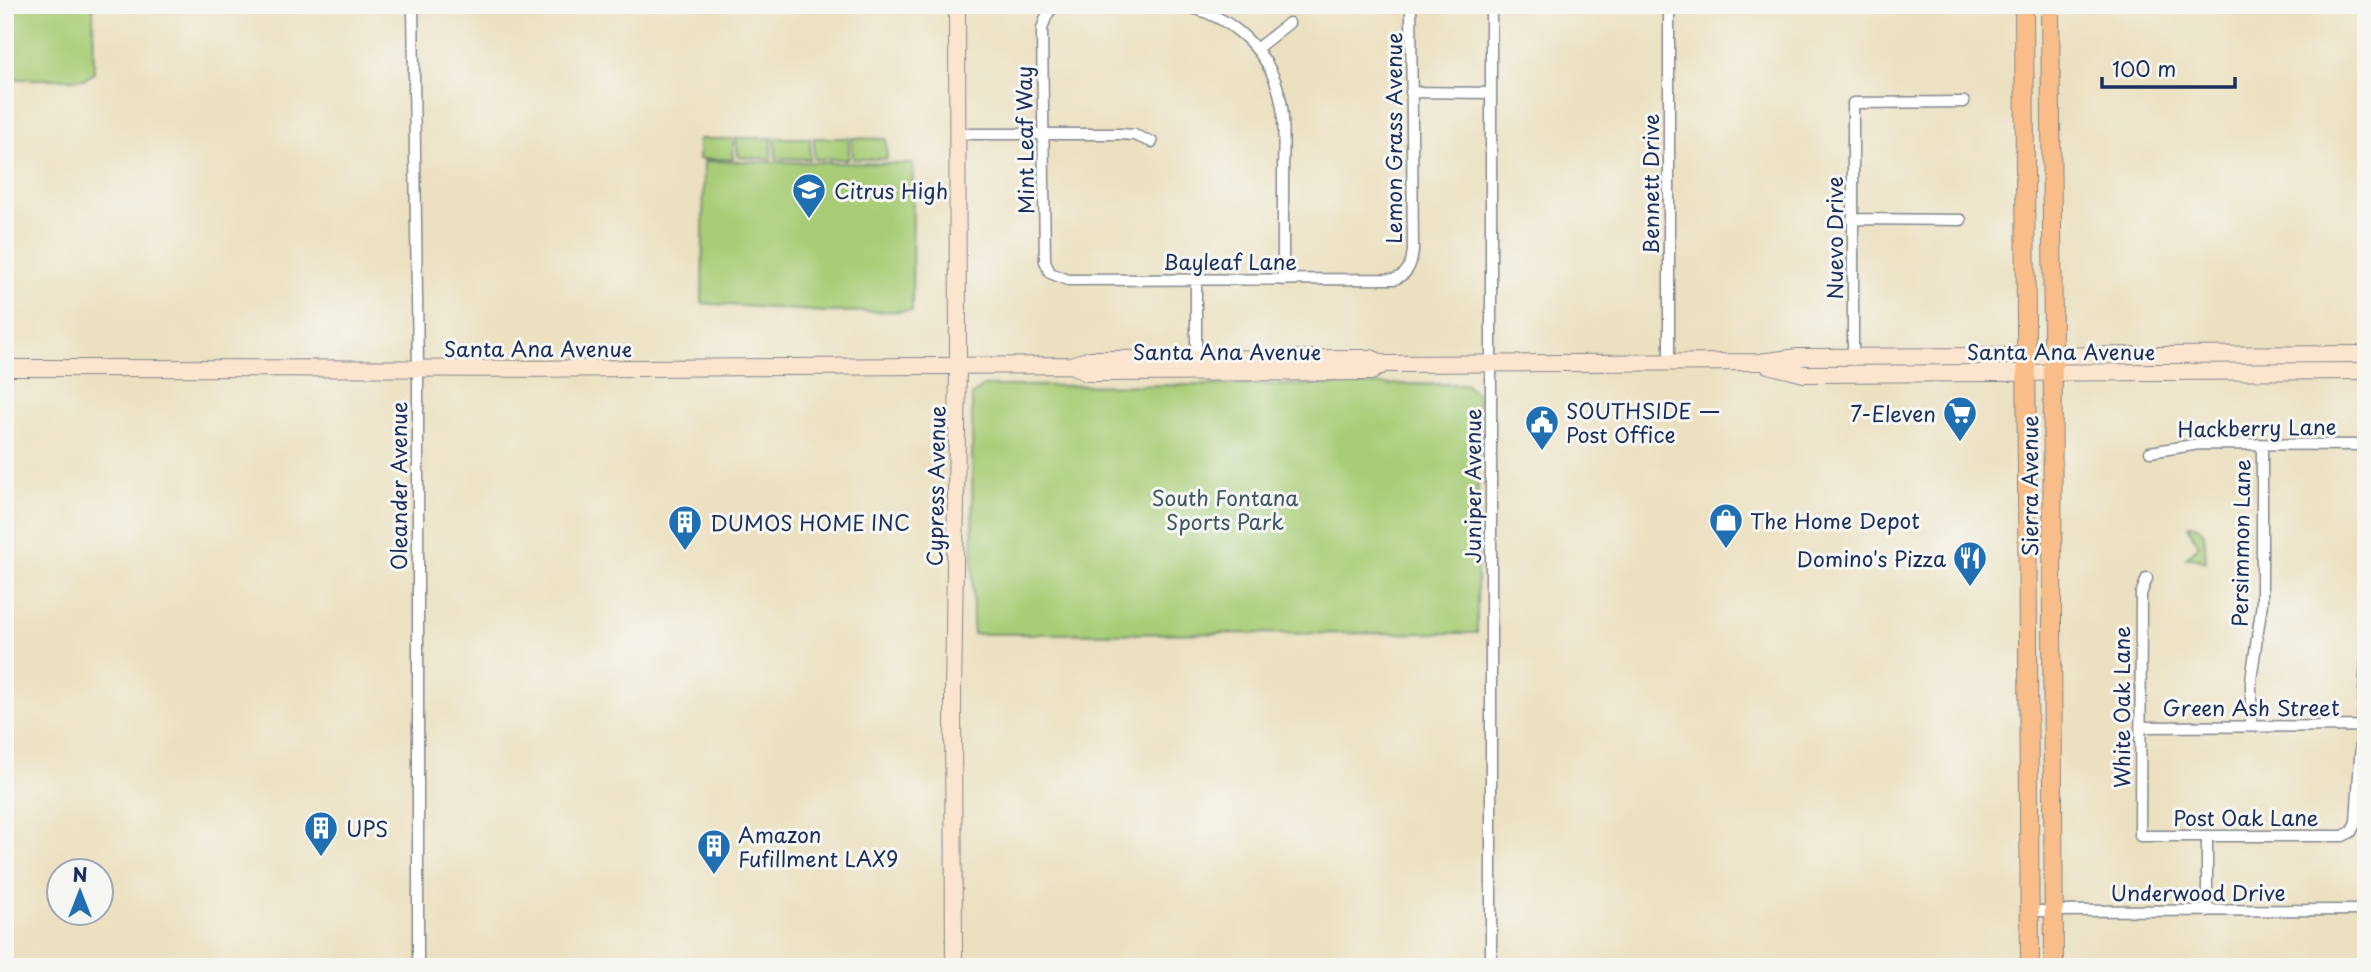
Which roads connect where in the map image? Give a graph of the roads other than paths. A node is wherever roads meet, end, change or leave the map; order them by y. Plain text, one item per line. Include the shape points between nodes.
1 (414, 5) edge
2 (957, 5) edge
3 (1178, 5) edge
4 (1411, 5) edge
5 (1491, 5) edge
6 (1669, 5) edge
7 (2024, 5) edge
8 (2050, 5) edge
9 (1055, 7) edge
10 (1289, 23) dead end
11 (1256, 49) junction
12 (1411, 92) junction
13 (1491, 93) junction
14 (1964, 102) dead end
15 (956, 134) junction
16 (1042, 134) junction
17 (1152, 142) dead end
18 (1852, 219) junction
19 (1961, 220) dead end
20 (1408, 270) joint
21 (1050, 273) joint
22 (1196, 280) junction
23 (1283, 280) junction
24 (2366, 354) edge
25 (1196, 359) junction
26 (1669, 362) junction
27 (1492, 363) junction
28 (1384, 364) junction
29 (2025, 364) junction
30 (2052, 364) junction
31 (1071, 365) junction
32 (1853, 365) junction
33 (958, 366) junction
34 (5, 368) edge
35 (418, 370) junction
36 (2366, 371) edge
37 (2262, 445) junction
38 (2366, 445) edge
39 (2150, 452) dead end
40 (2147, 578) dead end
41 (2366, 662) edge
42 (2251, 726) junction
43 (2361, 726) junction
44 (2140, 727) junction
45 (2140, 836) joint
46 (2207, 836) junction
47 (2366, 910) edge
48 (2030, 911) junction
49 (2055, 911) junction
50 (2207, 911) junction
51 (418, 967) edge
52 (954, 967) edge
53 (1491, 967) edge
54 (2030, 967) edge
55 (2054, 967) edge

1 - 35 street, Oleander Avenue
2 - 15 street, Cypress Avenue
3 - 11 street via 1221,18
4 - 12 street, Lemon Grass Avenue
5 - 13 street, Juniper Avenue
6 - 26 street, Bennett Drive
7 - 29 main road, Sierra Avenue
8 - 30 main road, Sierra Avenue
9 - 16 street, Mint Leaf Way via 1046,15 1042,30
10 - 11 street
11 - 23 street via 1272,74 1282,108
12 - 13 street
12 - 20 street, Lemon Grass Avenue via 1413,251
13 - 27 street, Juniper Avenue
14 - 18 street, Nuevo Drive via 1853,103
15 - 16 street
15 - 33 street, Cypress Avenue
16 - 17 street via 1134,135
16 - 21 street, Mint Leaf Way via 1045,261
18 - 19 street
18 - 32 street, Nuevo Drive
20 - 23 street, Bayleaf Lane via 1395,279
21 - 22 street, Bayleaf Lane via 1068,280
22 - 23 street, Bayleaf Lane
22 - 25 street
24 - 30 street, Santa Ana Avenue
25 - 28 street, Santa Ana Avenue via 1371,358
25 - 31 street, Santa Ana Avenue via 1090,359
26 - 27 street, Santa Ana Avenue
26 - 32 street, Santa Ana Avenue via 1798,357
27 - 28 street, Santa Ana Avenue
27 - 53 street, Juniper Avenue
28 - 31 street, Santa Ana Avenue via 1371,372 1087,373
29 - 30 street, Santa Ana Avenue
29 - 32 street, Santa Ana Avenue
29 - 48 main road, Sierra Avenue
30 - 36 street, Santa Ana Avenue
30 - 49 main road, Sierra Avenue
31 - 33 street, Santa Ana Avenue
33 - 35 street, Santa Ana Avenue
33 - 52 street, Cypress Avenue
34 - 35 street, Santa Ana Avenue
35 - 51 street, Oleander Avenue
37 - 38 street, Hackberry Lane
37 - 39 street, Hackberry Lane via 2187,445
37 - 42 street, Persimmon Lane via 2262,603 2251,680
40 - 44 street, White Oak Lane via 2141,594
41 - 43 street
42 - 43 street, Green Ash Street
42 - 44 street, Green Ash Street
43 - 46 street, Post Oak Lane via 2356,822 2351,832 2343,836
44 - 45 street, White Oak Lane
45 - 46 street, Post Oak Lane
46 - 50 street
47 - 50 street, Underwood Drive
48 - 49 street, Underwood Drive
48 - 54 main road, Sierra Avenue
49 - 50 street, Underwood Drive
49 - 55 main road, Sierra Avenue

